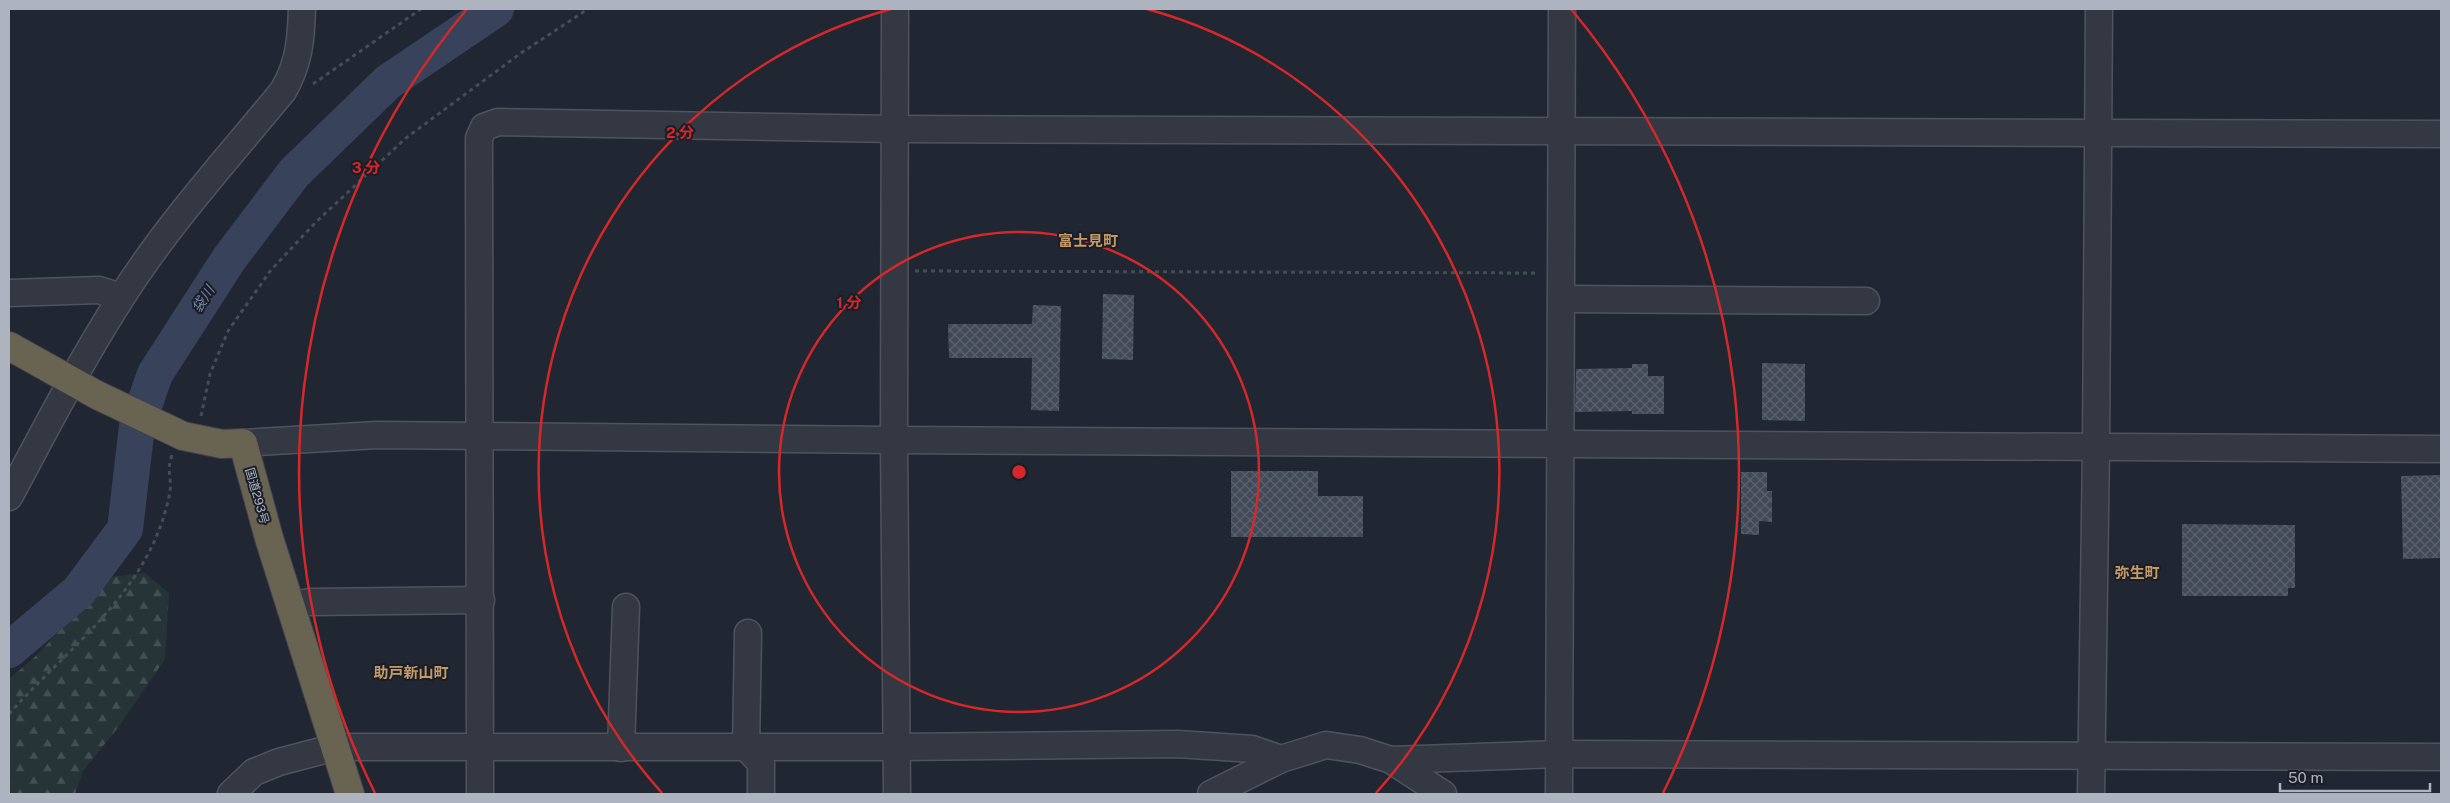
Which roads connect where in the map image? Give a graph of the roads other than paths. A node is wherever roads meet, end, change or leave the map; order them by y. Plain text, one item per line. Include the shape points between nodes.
1 (302, 9) edge
2 (894, 9) edge
3 (1562, 9) edge
4 (2098, 9) edge
5 (895, 129) junction
6 (1561, 130) junction
7 (2098, 133) junction
8 (2441, 134) edge
9 (9, 292) edge
10 (122, 297) junction
11 (1561, 299) junction
12 (1866, 301) dead end
13 (9, 346) edge
14 (72, 380) junction
15 (481, 438) junction
16 (894, 440) junction
17 (243, 443) junction
18 (1561, 444) junction
19 (2096, 447) junction
20 (2441, 449) edge
21 (9, 496) edge
22 (481, 600) junction
23 (291, 605) junction
24 (626, 606) dead end
25 (748, 633) dead end
26 (336, 747) junction
27 (897, 747) junction
28 (481, 748) junction
29 (621, 748) junction
30 (746, 748) junction
31 (1558, 754) junction
32 (2091, 756) junction
33 (2441, 757) edge
34 (1281, 759) junction
35 (1391, 760) junction
36 (231, 794) edge
37 (350, 794) edge
38 (480, 794) edge
39 (761, 794) edge
40 (897, 794) edge
41 (1211, 794) edge
42 (1443, 794) edge
43 (1559, 794) edge
44 (2091, 794) edge

1 - 10 street via 299,57 283,91 188,206
2 - 5 street
3 - 6 street
4 - 7 street
5 - 6 street
5 - 15 street via 498,122 484,127 479,138
5 - 16 street
6 - 7 street
6 - 11 street
7 - 8 street
7 - 19 street
9 - 10 street via 99,290
10 - 14 street
11 - 12 street
11 - 18 street
13 - 14 highway
14 - 17 highway via 175,444
14 - 21 street
15 - 16 street
15 - 17 street via 338,436
15 - 22 street
16 - 18 street
16 - 27 street
17 - 23 highway, 国道293号
18 - 19 street
18 - 31 street
19 - 20 street
19 - 32 street
22 - 23 street
22 - 28 street
23 - 26 highway, 国道293号
24 - 29 street
25 - 30 street
26 - 28 street
26 - 36 street via 254,772
26 - 37 highway, 国道293号
27 - 30 street
27 - 34 street via 1178,744 1252,749
27 - 40 street
28 - 29 street
28 - 38 street
29 - 30 street
30 - 39 street via 761,763
31 - 32 street
31 - 35 street
31 - 43 street
32 - 33 street
32 - 44 street
34 - 35 street via 1326,745 1360,750
34 - 41 street
35 - 42 street

